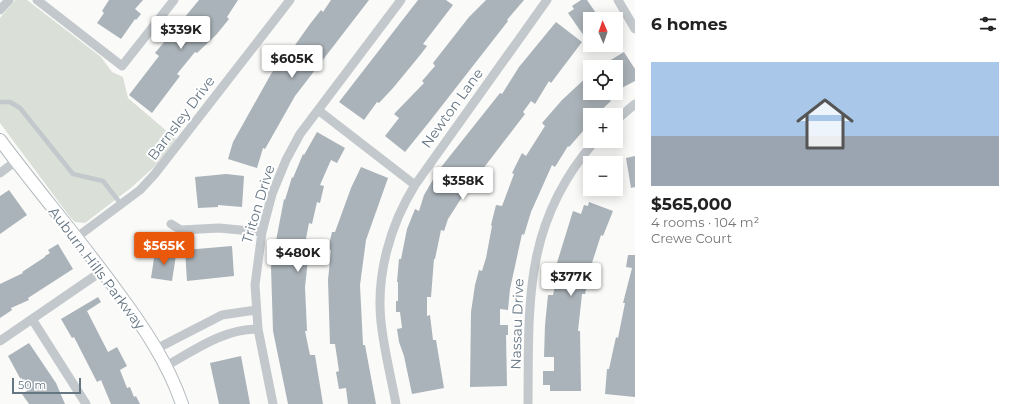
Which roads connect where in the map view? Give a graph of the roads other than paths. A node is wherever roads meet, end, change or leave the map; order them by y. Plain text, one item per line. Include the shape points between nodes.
1 (9, 0) edge
2 (37, 0) edge
3 (174, 0) edge
4 (290, 0) edge
5 (401, 0) edge
6 (547, 0) edge
7 (618, 0) edge
8 (0, 10) edge
9 (635, 28) edge
10 (0, 102) edge
11 (635, 104) edge
12 (318, 110) junction
13 (623, 114) edge
14 (0, 140) edge
15 (589, 148) edge
16 (16, 162) junction
17 (0, 173) edge
18 (415, 185) junction
19 (121, 204) junction
20 (171, 224) dead end
21 (262, 232) junction
22 (77, 237) junction
23 (102, 271) junction
24 (256, 310) junction
25 (32, 319) junction
26 (209, 322) junction
27 (258, 329) junction
28 (216, 338) junction
29 (0, 341) edge
30 (156, 348) junction
31 (166, 366) junction
32 (86, 404) edge
33 (182, 404) edge
34 (273, 404) edge
35 (396, 404) edge
36 (528, 404) edge

1 - 8 street
2 - 3 street via 122,66
4 - 19 street, Barnsley Drive via 154,175
5 - 12 street, Triton Drive
6 - 18 street, Newton Lane
7 - 9 street
10 - 19 lane via 10,102 20,108 73,174 103,181
11 - 13 street
12 - 18 street
12 - 21 street, Triton Drive via 300,134 286,160 272,194
14 - 16 street, Auburn Hills Parkway
15 - 36 street, Nassau Drive via 562,188 548,218 538,249 529,298
16 - 17 street
16 - 22 street, Auburn Hills Parkway
18 - 35 street, Newton Lane via 403,204 390,240 380,290 381,322
19 - 22 street, Barnsley Drive
20 - 21 street via 181,230 219,228
21 - 24 street, Triton Drive via 256,269
22 - 23 street, Auburn Hills Parkway
23 - 25 street
23 - 30 street, Auburn Hills Parkway
24 - 26 street via 222,315
24 - 27 street, Triton Drive
25 - 29 street
25 - 32 street
26 - 28 street
26 - 30 street
27 - 28 street via 243,329
27 - 34 street, Triton Drive
28 - 31 street
30 - 31 street, Auburn Hills Parkway
31 - 33 street, Auburn Hills Parkway

